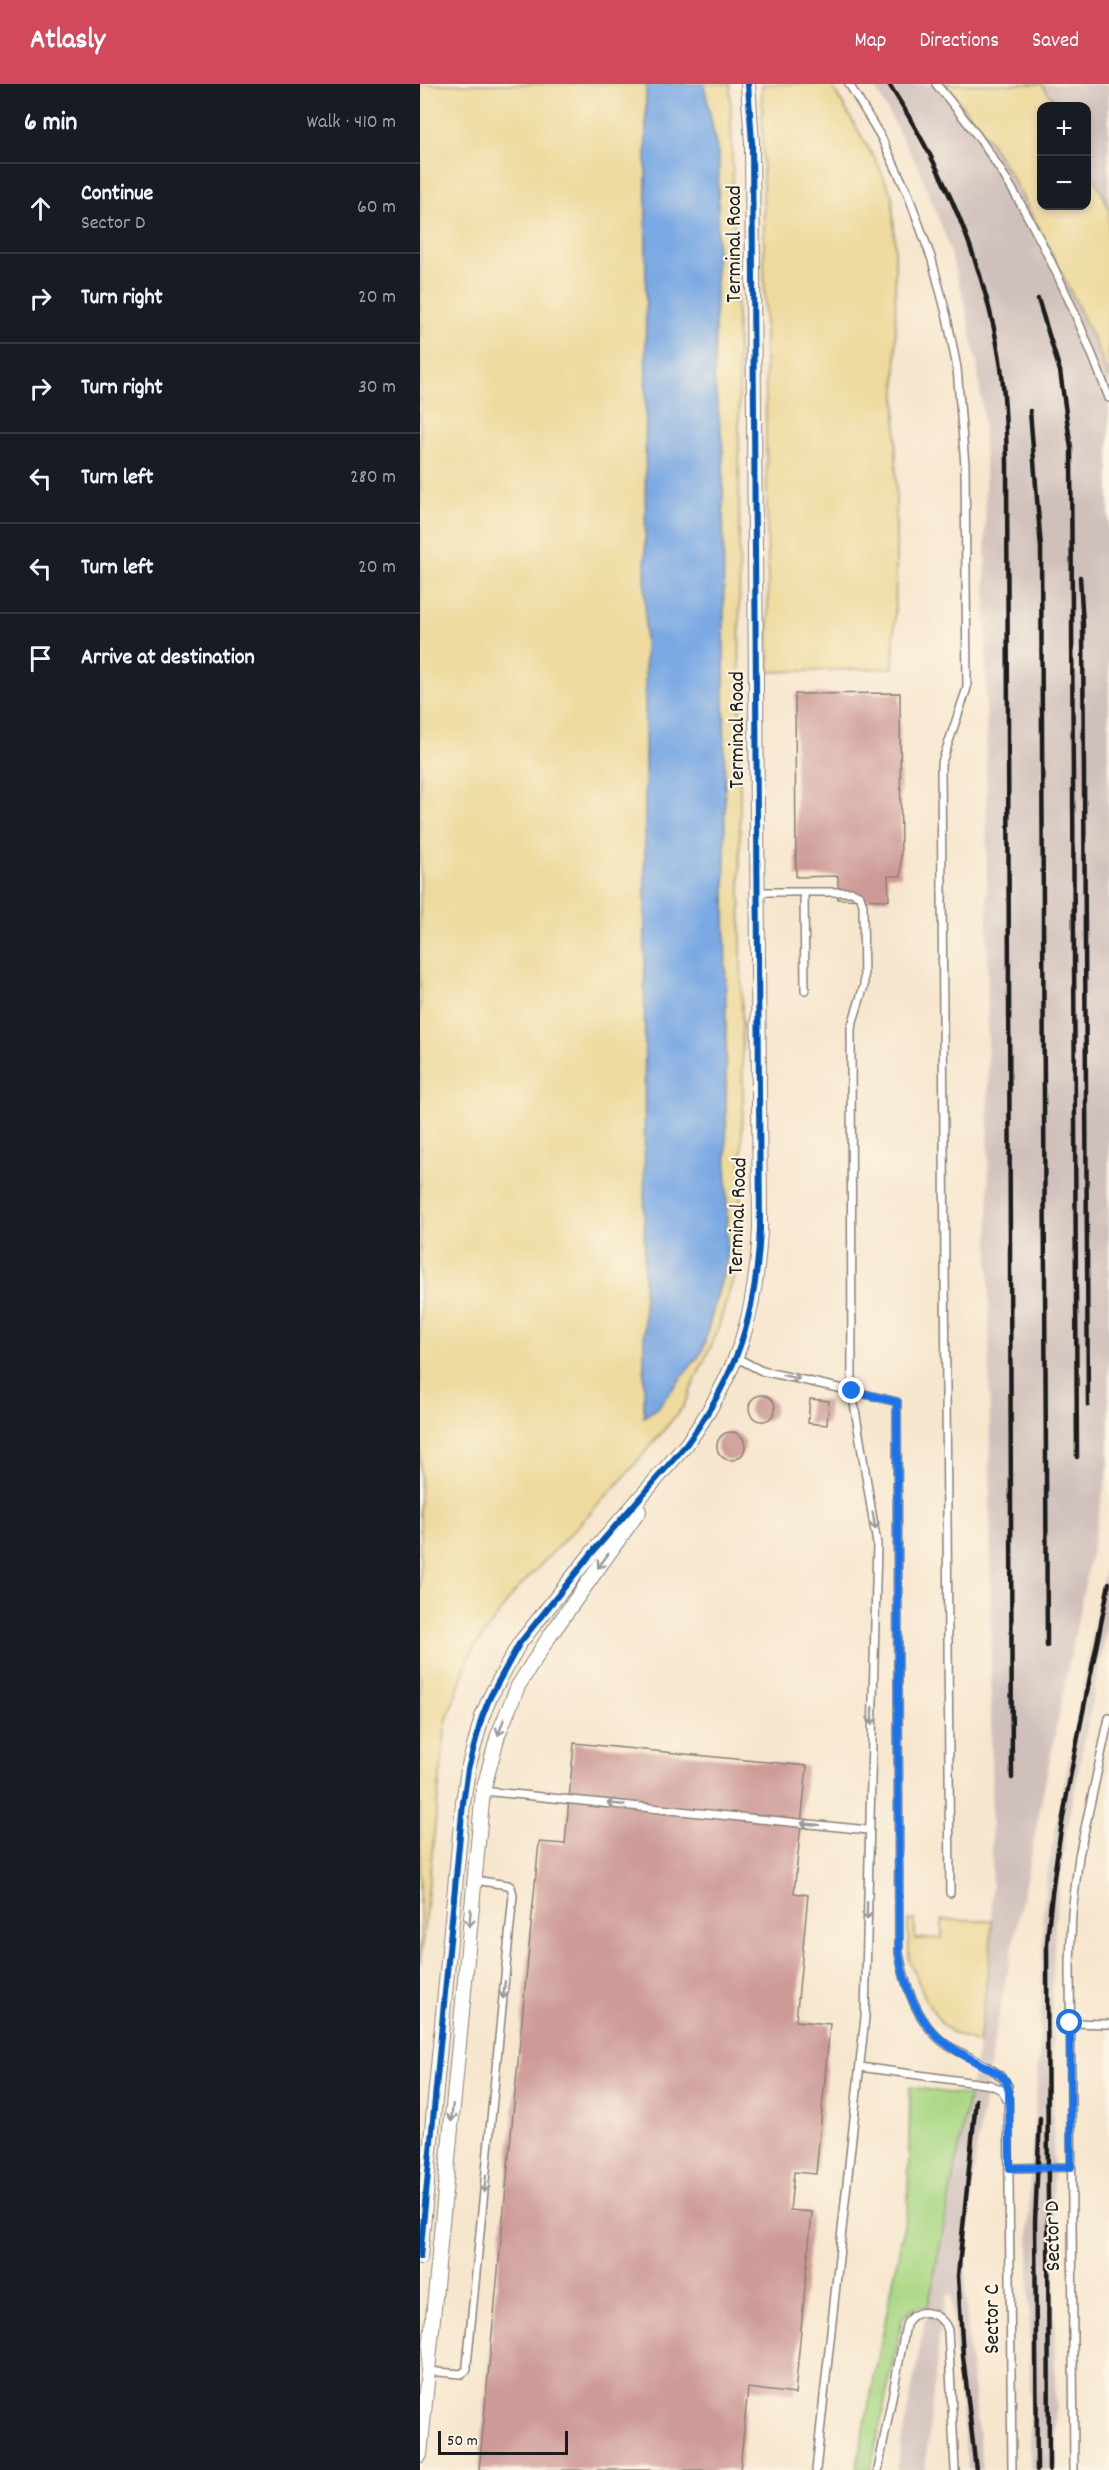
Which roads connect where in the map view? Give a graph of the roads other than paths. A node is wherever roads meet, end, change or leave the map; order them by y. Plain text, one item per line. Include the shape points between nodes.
1 (748, 84) edge
2 (849, 84) edge
3 (936, 84) edge
4 (1109, 398) edge
5 (757, 892) junction
6 (804, 892) junction
7 (805, 990) dead end
8 (736, 1358) junction
9 (852, 1391) junction
10 (686, 1445) junction
11 (1109, 1718) edge
12 (483, 1791) junction
13 (868, 1830) junction
14 (474, 1880) junction
15 (950, 1893) dead end
16 (1070, 2023) junction
17 (1109, 2024) edge
18 (860, 2067) junction
19 (1009, 2115) junction
20 (1071, 2167) junction
21 (1010, 2168) junction
22 (420, 2257) edge
23 (428, 2371) junction
24 (420, 2455) edge
25 (816, 2470) edge
26 (878, 2470) edge
27 (955, 2470) edge
28 (1012, 2470) edge
29 (1074, 2470) edge

1 - 5 street, Terminal Road via 753,155
2 - 15 lane via 903,185 932,260 957,368 963,421 967,688 941,765
3 - 4 lane via 979,138 1015,195 1091,349
5 - 6 lane
5 - 8 street, Terminal Road via 758,1272 750,1316
6 - 7 lane
6 - 9 lane via 852,892 860,896 863,905 864,986 851,1028
8 -> 9 lane via 762,1371
8 - 10 street, Terminal Road via 707,1417
9 -> 13 lane via 877,1544
9 - 19 lane, Sector C via 897,1402 902,1968 917,2008 936,2036 1003,2077 1009,2092
10 -> 12 street via 532,1662 507,1711
10 - 22 street, Terminal Road via 519,1644 490,1697 477,1733 463,1803
11 - 16 lane, Sector D via 1079,1856 1072,1913
13 -> 12 lane
12 - 14 street
13 -> 18 lane via 865,2017
14 -> 23 street
14 -> 23 lane via 508,1885 513,1895 467,2365 461,2374
16 - 17 lane
16 - 20 lane, Sector D
18 - 19 lane via 997,2086 1005,2096
18 - 25 lane
19 - 21 lane, Sector C
20 - 21 lane
20 - 29 lane, Sector D
21 - 28 lane, Sector C
23 - 24 street
26 - 27 lane via 906,2325 911,2316 919,2313 938,2316 948,2330

